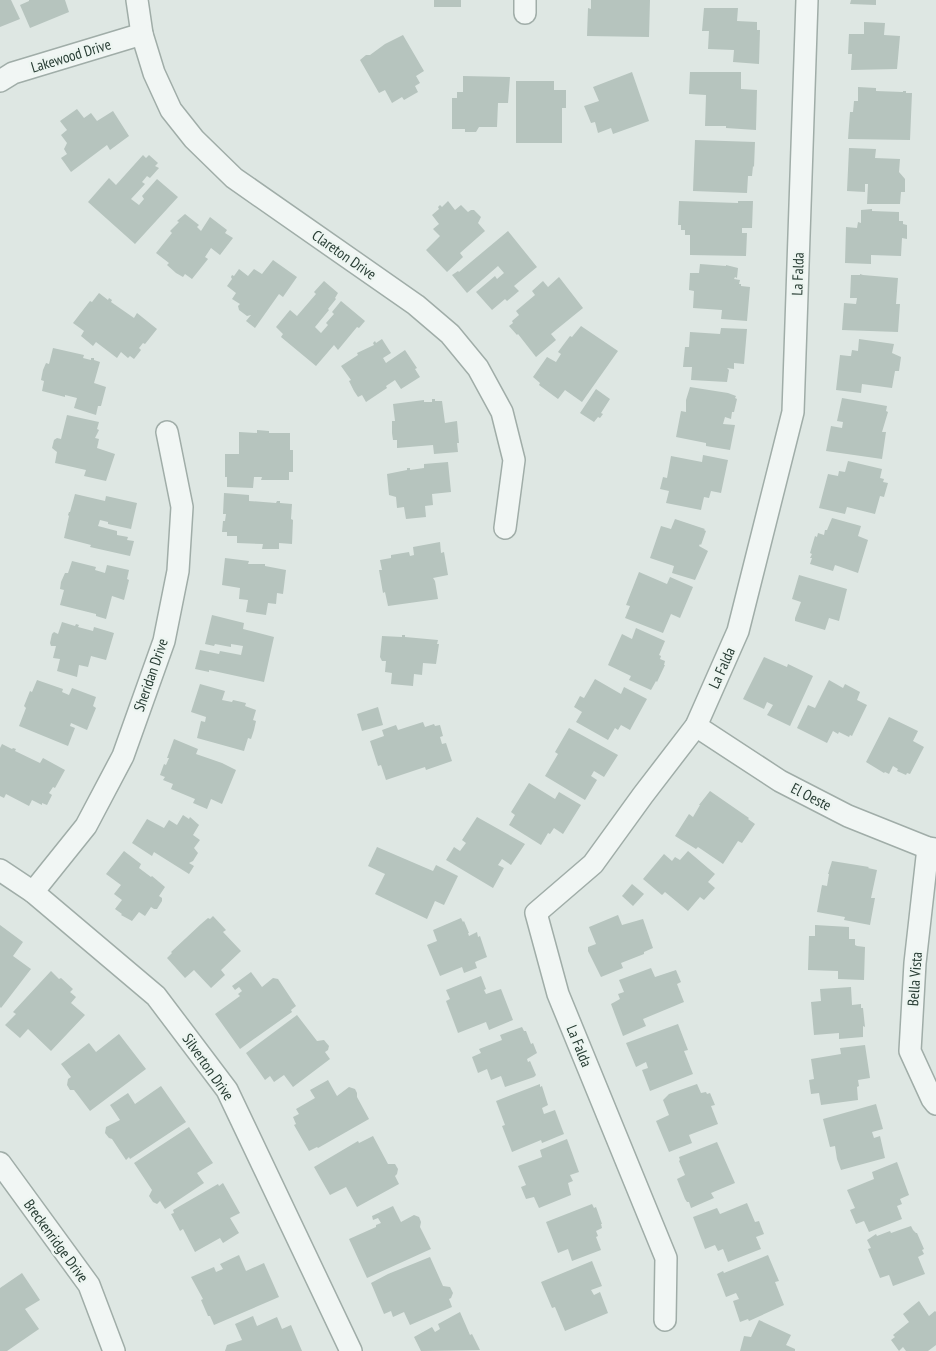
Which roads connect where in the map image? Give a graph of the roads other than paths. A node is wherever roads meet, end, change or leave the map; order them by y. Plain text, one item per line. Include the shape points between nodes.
1 (137, 0) edge
2 (807, 0) edge
3 (142, 34) junction
4 (0, 81) edge
5 (167, 432) dead end
6 (505, 528) dead end
7 (696, 726) junction
8 (932, 849) edge
9 (0, 870) edge
10 (33, 892) junction
11 (936, 1104) edge
12 (0, 1163) edge
13 (665, 1320) dead end
14 (114, 1351) edge
15 (351, 1351) edge

1 - 3 street, Clareton Drive
2 - 7 street, La Falda via 793,412 738,631
3 - 4 street, Lakewood Drive via 13,74
3 - 6 street, Clareton Drive via 154,73 171,110 194,139 234,178 416,305 450,334 478,368 502,412 514,460
5 - 10 street, Sheridan Drive via 182,506 178,571 164,641 123,756 86,826
7 - 8 street, El Oeste via 780,781 848,816
7 - 13 street, La Falda via 593,864 536,913 558,994 666,1258
8 - 11 street, Bella Vista via 915,963 910,1051
9 - 10 street, Silverton Drive
10 - 15 street, Silverton Drive via 156,996 227,1090
12 - 14 street, Breckenridge Drive via 89,1285

